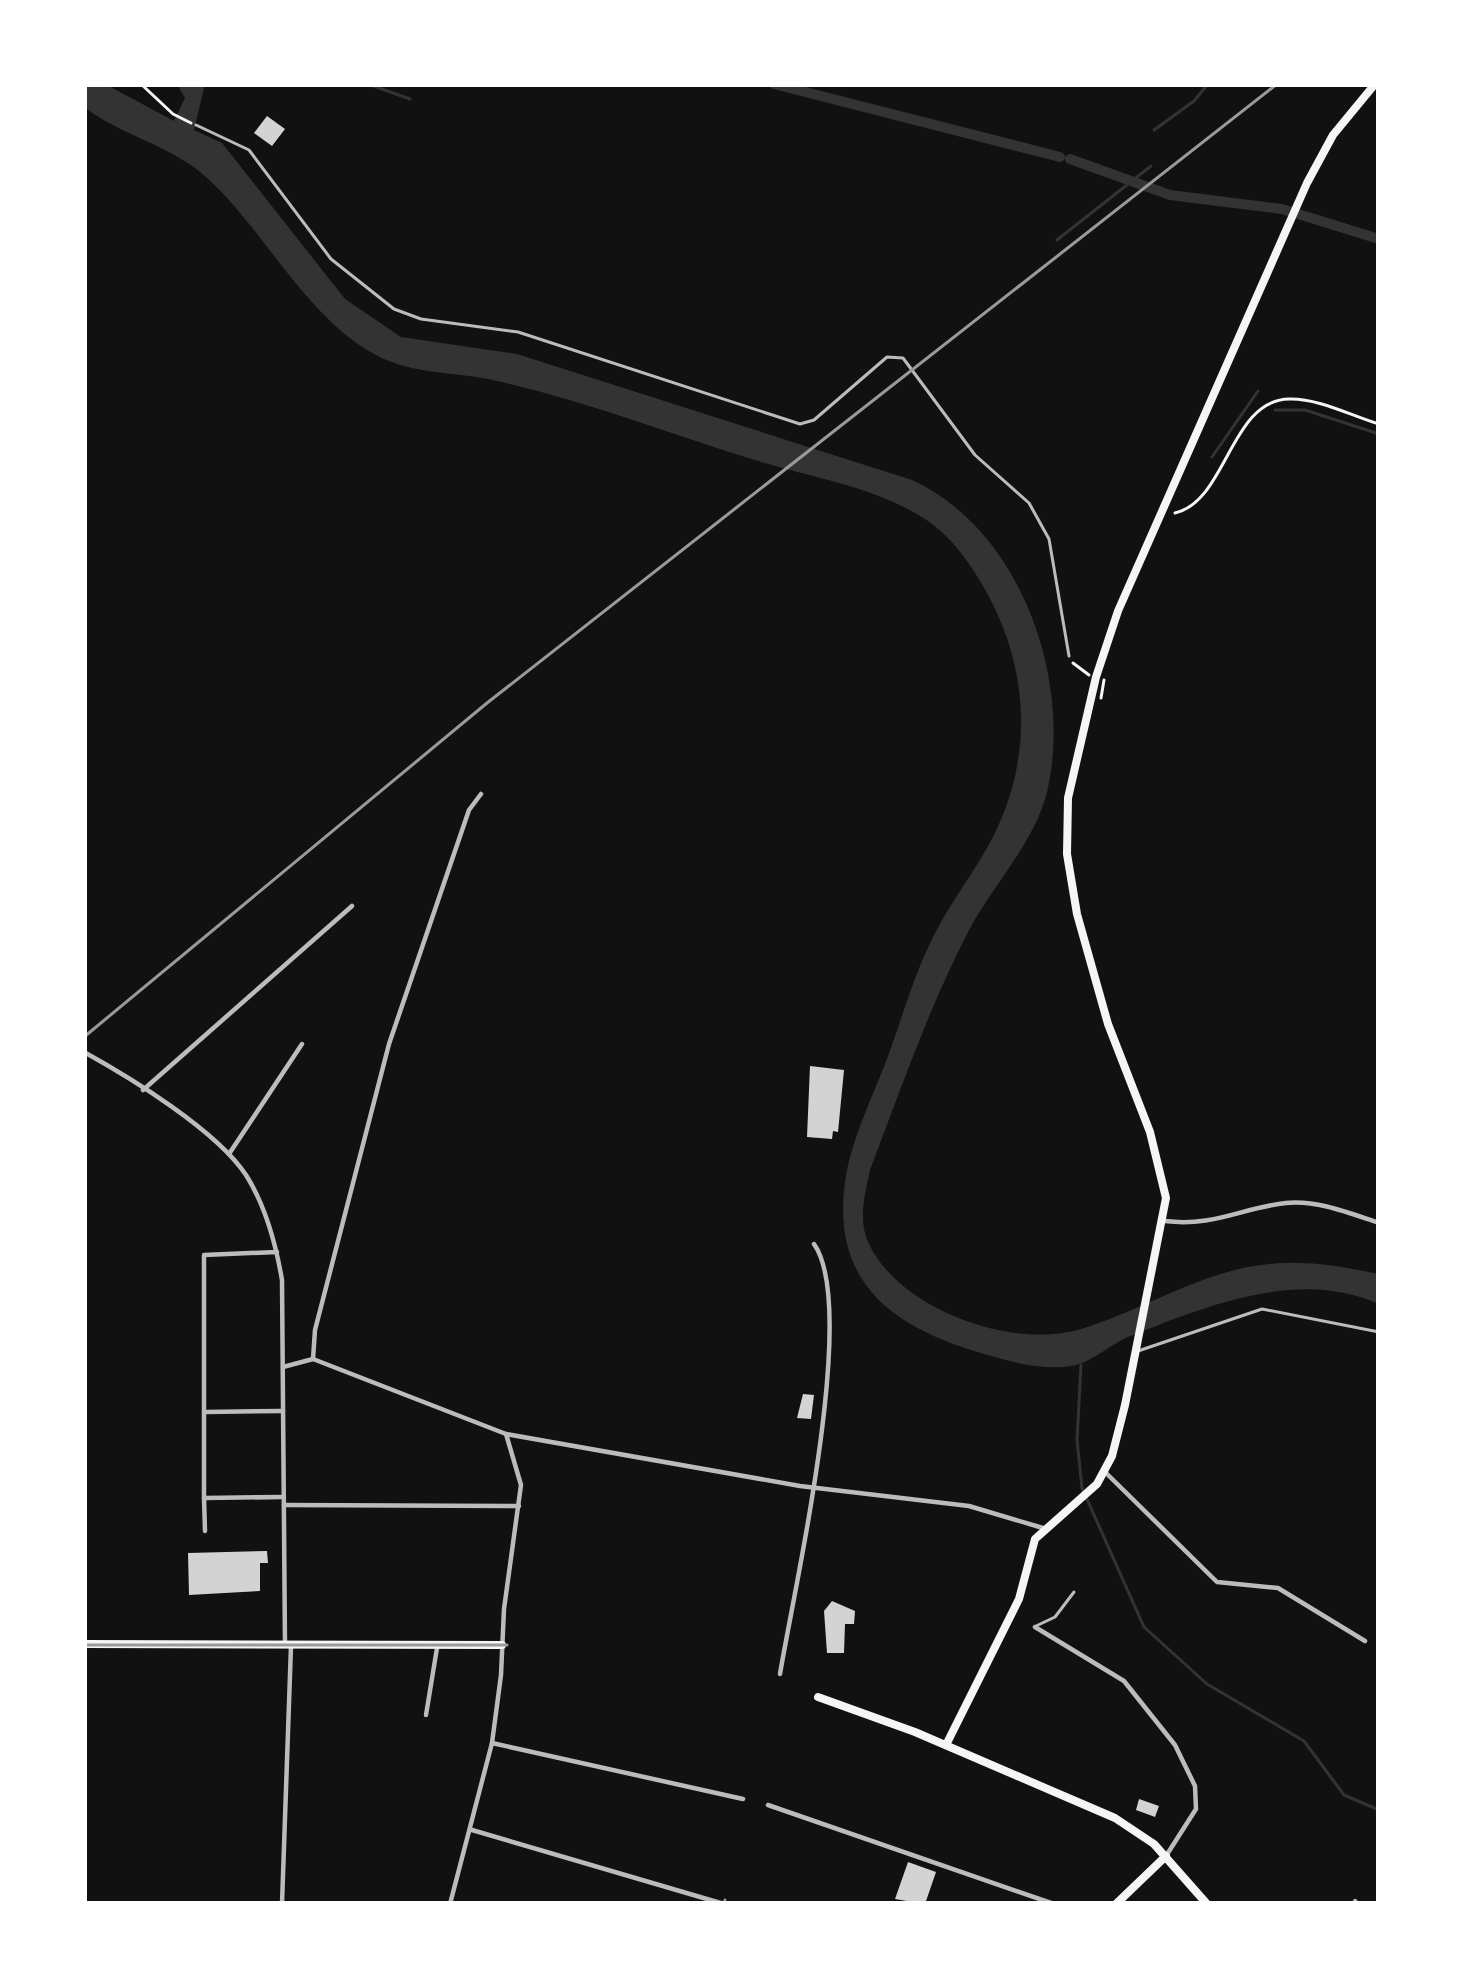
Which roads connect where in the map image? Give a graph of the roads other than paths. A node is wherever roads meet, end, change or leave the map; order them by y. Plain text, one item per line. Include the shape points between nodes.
1 (1376, 84) edge
2 (196, 125) road end
3 (1069, 656) road end
4 (481, 794) dead end
5 (352, 906) dead end
6 (302, 1044) dead end
7 (84, 1052) edge
8 (143, 1090) junction
9 (229, 1154) junction
10 (1166, 1221) junction
11 (1379, 1223) edge
12 (814, 1244) dead end
13 (277, 1252) junction
14 (1379, 1332) edge
15 (1137, 1348) junction
16 (313, 1359) junction
17 (283, 1367) junction
18 (283, 1411) junction
19 (203, 1412) junction
20 (506, 1434) junction
21 (1105, 1472) junction
22 (812, 1487) junction
23 (205, 1498) junction
24 (284, 1501) junction
25 (519, 1506) junction
26 (1043, 1528) junction
27 (205, 1531) dead end
28 (1073, 1592) dead end
29 (1035, 1627) joint
30 (1365, 1640) dead end
31 (84, 1644) edge
32 (502, 1645) junction
33 (288, 1646) junction
34 (437, 1648) junction
35 (780, 1674) dead end
36 (818, 1696) dead end
37 (426, 1715) dead end
38 (492, 1743) junction
39 (946, 1745) junction
40 (743, 1799) dead end
41 (768, 1805) dead end
42 (472, 1830) junction
43 (1166, 1856) junction
44 (282, 1904) edge
45 (450, 1904) edge
46 (724, 1904) edge
47 (1054, 1904) edge
48 (1116, 1904) edge
49 (1207, 1904) edge

1 - 10 main road via 1306,183 1130,580 1096,677 1068,798 1066,854 1095,980 1159,1165
2 - 3 lane via 249,150 331,259 404,314 518,332 800,424 886,357 903,358 975,454 1029,503 1049,539
4 - 16 street via 389,1043
5 - 8 street
6 - 9 street
7 - 8 street
8 - 9 street
9 - 13 street via 256,1195
10 - 11 street via 1210,1224 1305,1202
10 - 15 main road
12 - 22 street via 829,1279 831,1322
13 - 17 street
13 - 19 street via 204,1256
14 - 15 lane via 1262,1309
15 - 21 main road
16 - 17 street
16 - 20 street
17 - 18 street
18 - 19 street
18 - 24 street
19 - 23 street
20 - 22 street
20 - 25 street
21 - 26 main road
21 - 30 street via 1217,1582 1278,1588
22 - 26 street via 969,1506
22 - 35 street
23 - 24 street
23 - 27 street
24 - 25 street
24 - 33 street
25 - 32 street
26 - 39 main road via 1029,1549 1019,1599
28 - 29 lane via 1055,1617
29 - 43 street via 1124,1681 1175,1745 1195,1786 1196,1810
31 - 33 main road
32 - 34 main road
32 - 38 street
33 - 34 main road
33 - 44 street
34 - 37 street
36 - 39 main road
38 - 40 street
38 - 42 street
39 - 43 main road via 1078,1800
41 - 47 street
42 - 45 street
42 - 46 street
43 - 48 main road
43 - 49 main road

